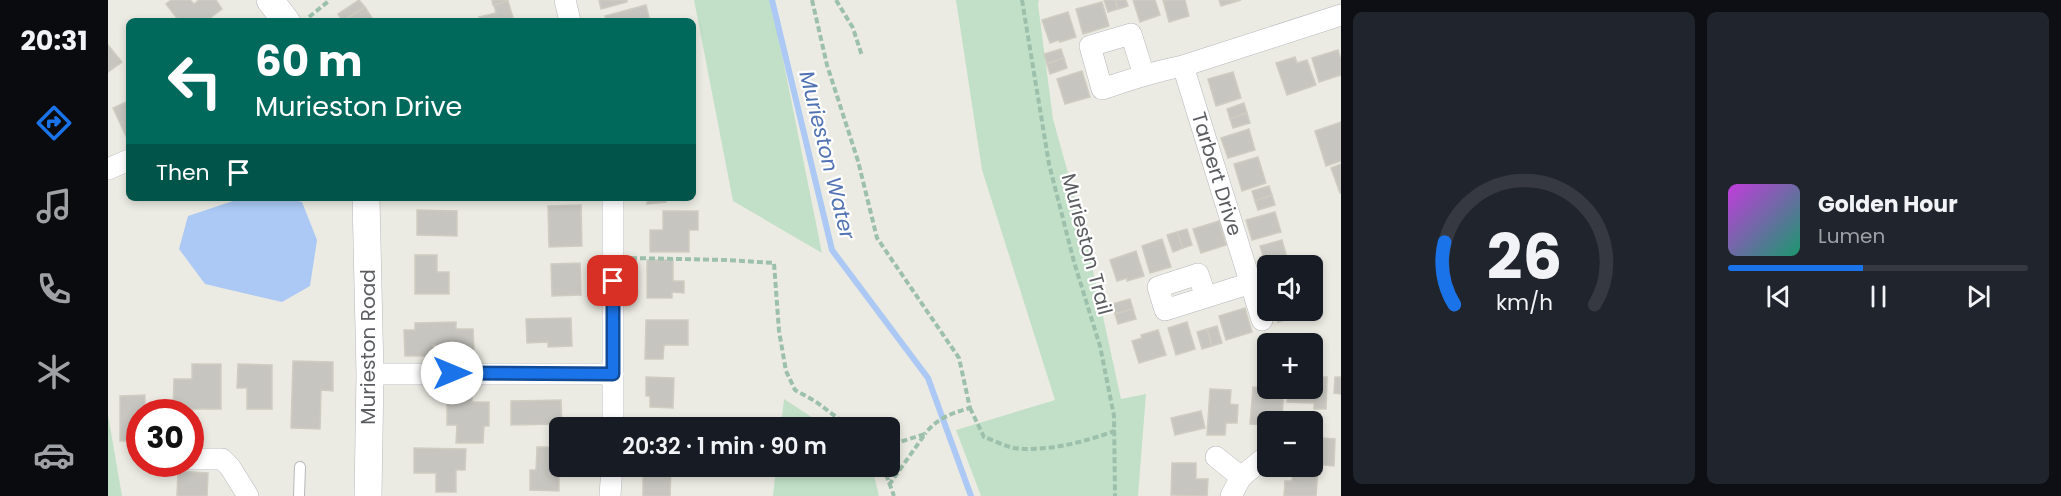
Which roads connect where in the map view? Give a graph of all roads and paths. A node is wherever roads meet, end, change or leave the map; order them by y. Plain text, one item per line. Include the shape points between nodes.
1 (270, 0) edge
2 (330, 0) edge
3 (565, 0) edge
4 (813, 0) edge
5 (836, 0) edge
6 (1022, 0) edge
7 (1329, 12) edge
8 (296, 18) edge
9 (299, 18) edge
10 (569, 18) edge
11 (862, 56) dead end
12 (1183, 66) junction
13 (1144, 75) dead end
14 (366, 201) edge
15 (612, 201) edge
16 (613, 258) junction
17 (1251, 283) junction
18 (1206, 297) dead end
19 (1257, 303) edge
20 (370, 374) junction
21 (613, 374) junction
22 (970, 408) junction
23 (612, 417) edge
24 (836, 417) edge
25 (1115, 431) junction
26 (925, 434) junction
27 (900, 442) edge
28 (1216, 457) dead end
29 (204, 459) edge
30 (1257, 464) edge
31 (300, 467) dead end
32 (611, 477) edge
33 (886, 477) edge
34 (1241, 477) junction
35 (889, 485) junction
36 (248, 496) edge
37 (299, 496) edge
38 (368, 496) edge
39 (610, 496) edge
40 (894, 496) edge
41 (1115, 496) edge
42 (1231, 496) edge

1 - 8 street
2 - 9 path
3 - 10 street
4 - 22 path via 827,65 858,161 877,238 958,357
5 - 11 path via 853,28
6 - 25 path, Murieston Trail via 1049,164 1100,346
7 - 12 street
12 - 13 street
12 - 17 street, Tarbert Drive
14 - 20 street, Murieston Road
15 - 16 street
16 - 21 street
16 - 24 path via 774,263 777,320 786,371 795,390
17 - 18 street
17 - 19 street, Tarbert Drive
20 - 21 street
20 - 38 street, Murieston Road
21 - 23 street
22 - 25 path via 984,437 1012,448 1041,449
22 - 26 path via 933,424
25 - 41 path, Murieston Trail
26 - 27 path
26 - 35 path
28 - 34 street
29 - 36 street via 222,459
30 - 34 street
31 - 37 lane
32 - 39 street
33 - 35 path
34 - 42 street
35 - 40 path

